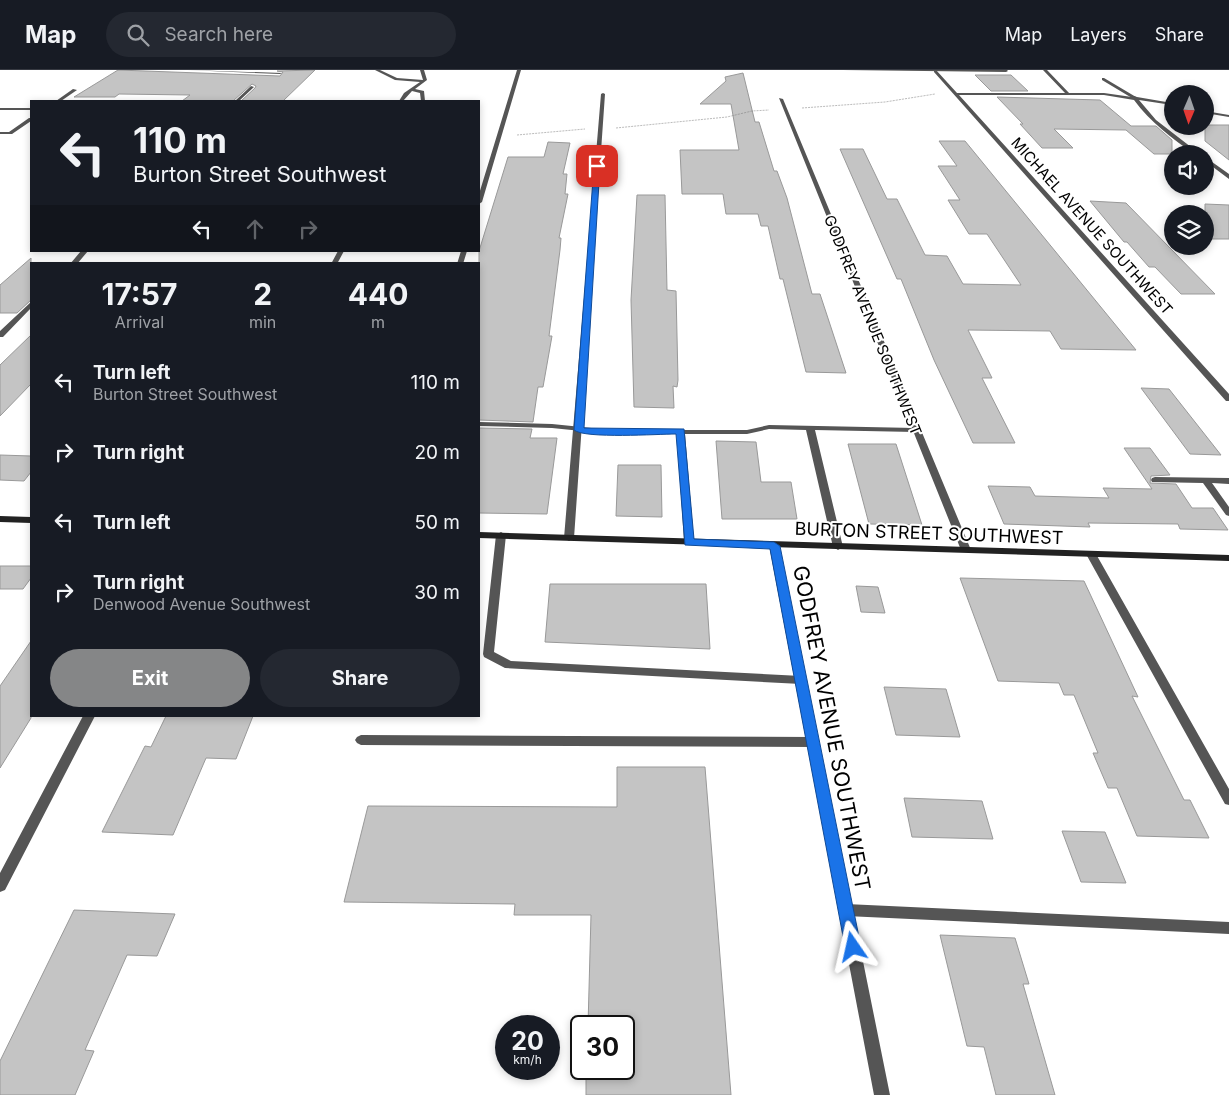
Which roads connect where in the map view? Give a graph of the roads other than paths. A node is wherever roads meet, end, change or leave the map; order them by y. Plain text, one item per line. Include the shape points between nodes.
1 (189, 70) edge
2 (377, 70) edge
3 (422, 70) edge
4 (519, 70) edge
5 (845, 70) edge
6 (1045, 70) edge
7 (247, 71) edge
8 (934, 71) edge
9 (1006, 71) dead end
10 (280, 73) dead end
11 (1103, 79) dead end
12 (424, 81) junction
13 (252, 86) dead end
14 (75, 90) dead end
15 (412, 90) junction
16 (1068, 93) junction
17 (603, 94) dead end
18 (957, 94) junction
19 (1134, 97) junction
20 (781, 99) dead end
21 (60, 100) edge
22 (238, 100) edge
23 (402, 100) edge
24 (423, 100) edge
25 (1164, 103) edge
26 (0, 109) edge
27 (30, 109) edge
28 (1214, 114) edge
29 (1229, 116) edge
30 (30, 120) edge
31 (0, 133) edge
32 (1186, 145) edge
33 (1214, 166) edge
34 (1229, 177) edge
35 (480, 199) edge
36 (84, 252) edge
37 (75, 262) edge
38 (30, 305) edge
39 (0, 335) edge
40 (1229, 400) edge
41 (480, 424) edge
42 (810, 428) junction
43 (579, 430) junction
44 (915, 430) junction
45 (681, 431) junction
46 (1155, 480) dead end
47 (1206, 481) junction
48 (1229, 482) edge
49 (1229, 512) edge
50 (0, 519) edge
51 (30, 520) edge
52 (480, 535) edge
53 (501, 535) junction
54 (569, 538) junction
55 (689, 542) junction
56 (774, 546) junction
57 (838, 547) junction
58 (966, 550) junction
59 (1091, 554) junction
60 (1229, 558) edge
61 (801, 680) junction
62 (88, 717) edge
63 (361, 740) dead end
64 (813, 742) junction
65 (1229, 800) edge
66 (0, 886) edge
67 (846, 910) junction
68 (1229, 928) edge
69 (882, 1095) edge

1 - 7 street
2 - 12 street via 396,79
3 - 12 street
4 - 35 street
5 - 8 street
6 - 16 street
7 - 10 street
8 - 9 street
8 - 18 street, MICHAEL AVENUE SOUTHWEST
11 - 19 street
12 - 15 street
13 - 22 street
14 - 21 street
15 - 23 street
15 - 24 street via 422,92
16 - 18 street
16 - 19 street
17 - 43 street
18 - 40 street, MICHAEL AVENUE SOUTHWEST
19 - 25 street
19 - 32 street via 1147,115
20 - 44 street, GODFREY AVENUE SOUTHWEST
26 - 27 street
28 - 29 street
30 - 31 street via 10,133
33 - 34 street
36 - 37 street
38 - 39 street
41 - 43 street
42 - 44 street
42 - 45 street via 769,427 747,432
42 - 57 street
43 - 45 street
43 - 54 street
44 - 58 street, GODFREY AVENUE SOUTHWEST
45 - 55 street
46 - 47 street
47 - 48 street
47 - 49 street
50 - 51 main road
52 - 53 main road, BURTON STREET SOUTHWEST
53 - 54 main road, BURTON STREET SOUTHWEST
53 - 61 street via 488,654 509,665
54 - 55 main road, BURTON STREET SOUTHWEST
55 - 56 main road, BURTON STREET SOUTHWEST
56 - 57 main road, BURTON STREET SOUTHWEST
56 - 61 street, GODFREY AVENUE SOUTHWEST
57 - 58 main road, BURTON STREET SOUTHWEST
58 - 59 main road, BURTON STREET SOUTHWEST
59 - 60 main road, BURTON STREET SOUTHWEST
59 - 65 street
61 - 64 street, GODFREY AVENUE SOUTHWEST
62 - 66 street
63 - 64 street
64 - 67 street, GODFREY AVENUE SOUTHWEST
67 - 68 street
67 - 69 street, GODFREY AVENUE SOUTHWEST

